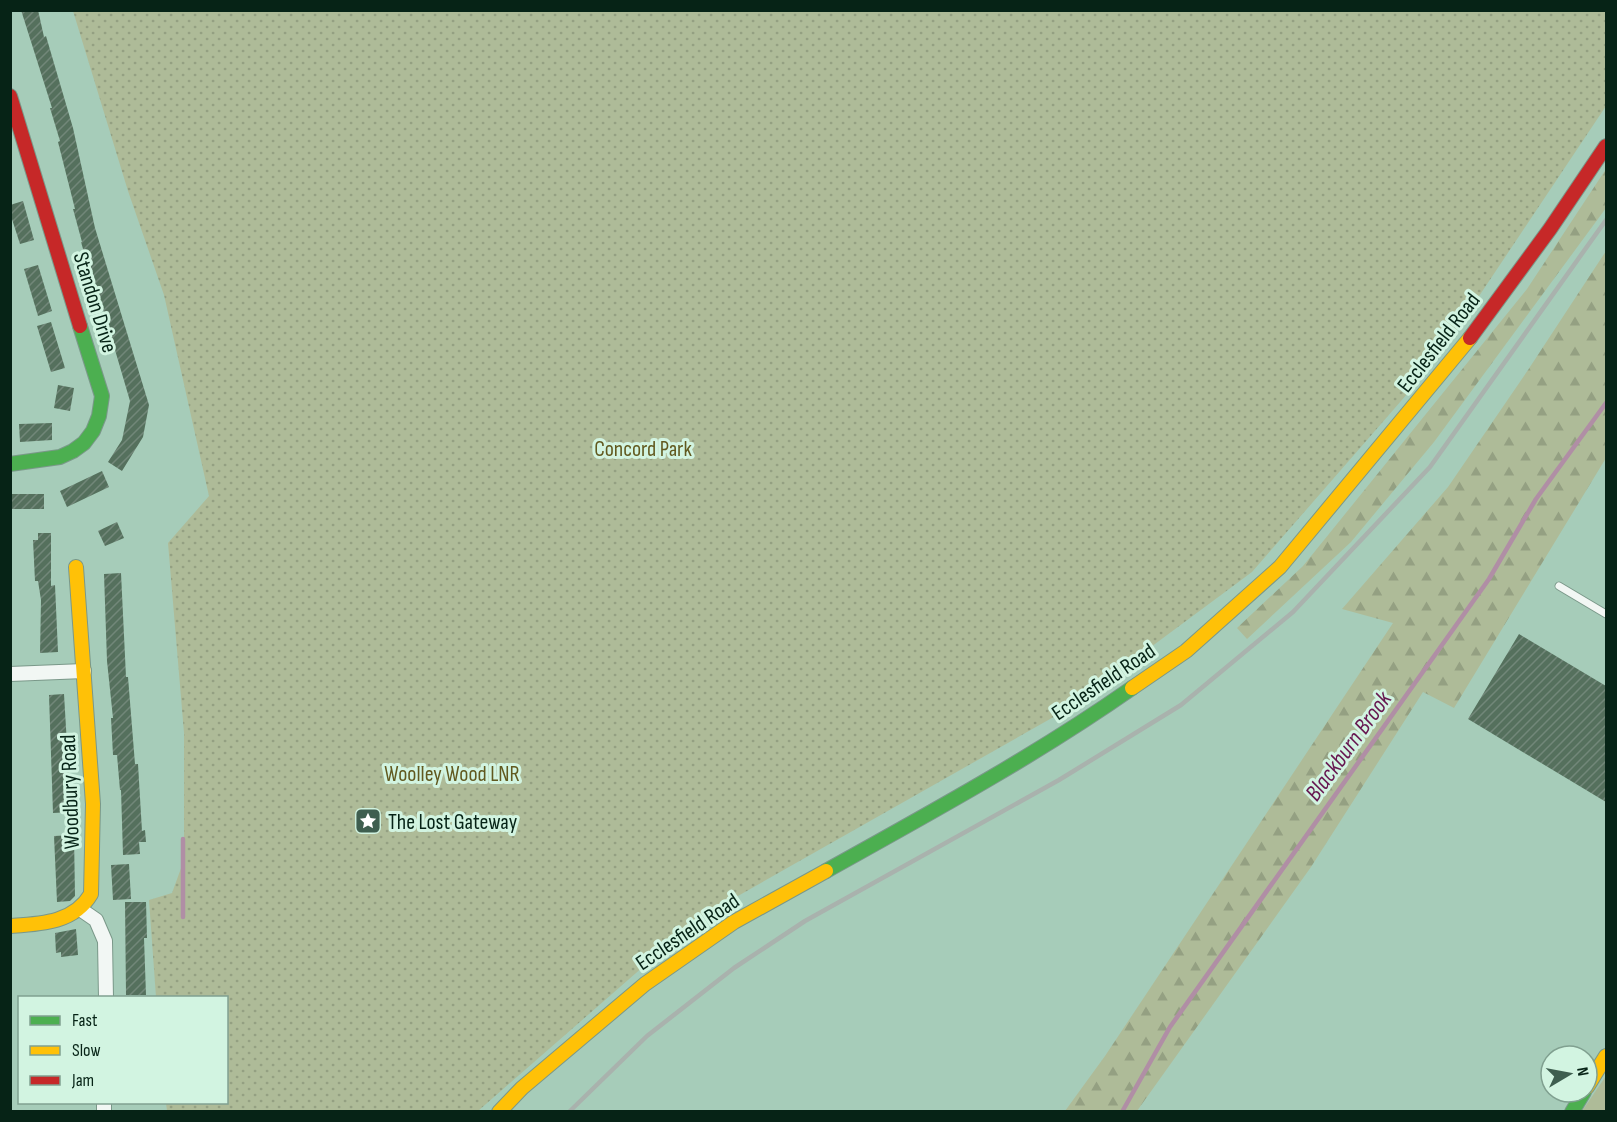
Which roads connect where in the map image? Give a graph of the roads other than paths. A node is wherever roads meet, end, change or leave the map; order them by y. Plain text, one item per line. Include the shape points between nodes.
1 (10, 96) edge
2 (1606, 146) edge
3 (10, 464) edge
4 (76, 567) dead end
5 (1559, 586) dead end
6 (1606, 614) edge
7 (84, 671) junction
8 (10, 674) edge
9 (80, 909) junction
10 (10, 926) edge
11 (106, 996) edge
12 (499, 1112) edge

1 - 3 main road, Standon Drive via 102,396 95,427 75,452 58,459
2 - 12 main road, Ecclesfield Road via 1466,344 1280,567 1186,651 1086,720 734,922 645,984
4 - 7 main road, Woodbury Road
5 - 6 lane
7 - 8 street
7 - 9 main road, Woodbury Road via 93,827 91,894
9 - 10 main road via 61,919
9 - 11 street via 96,920 105,941

